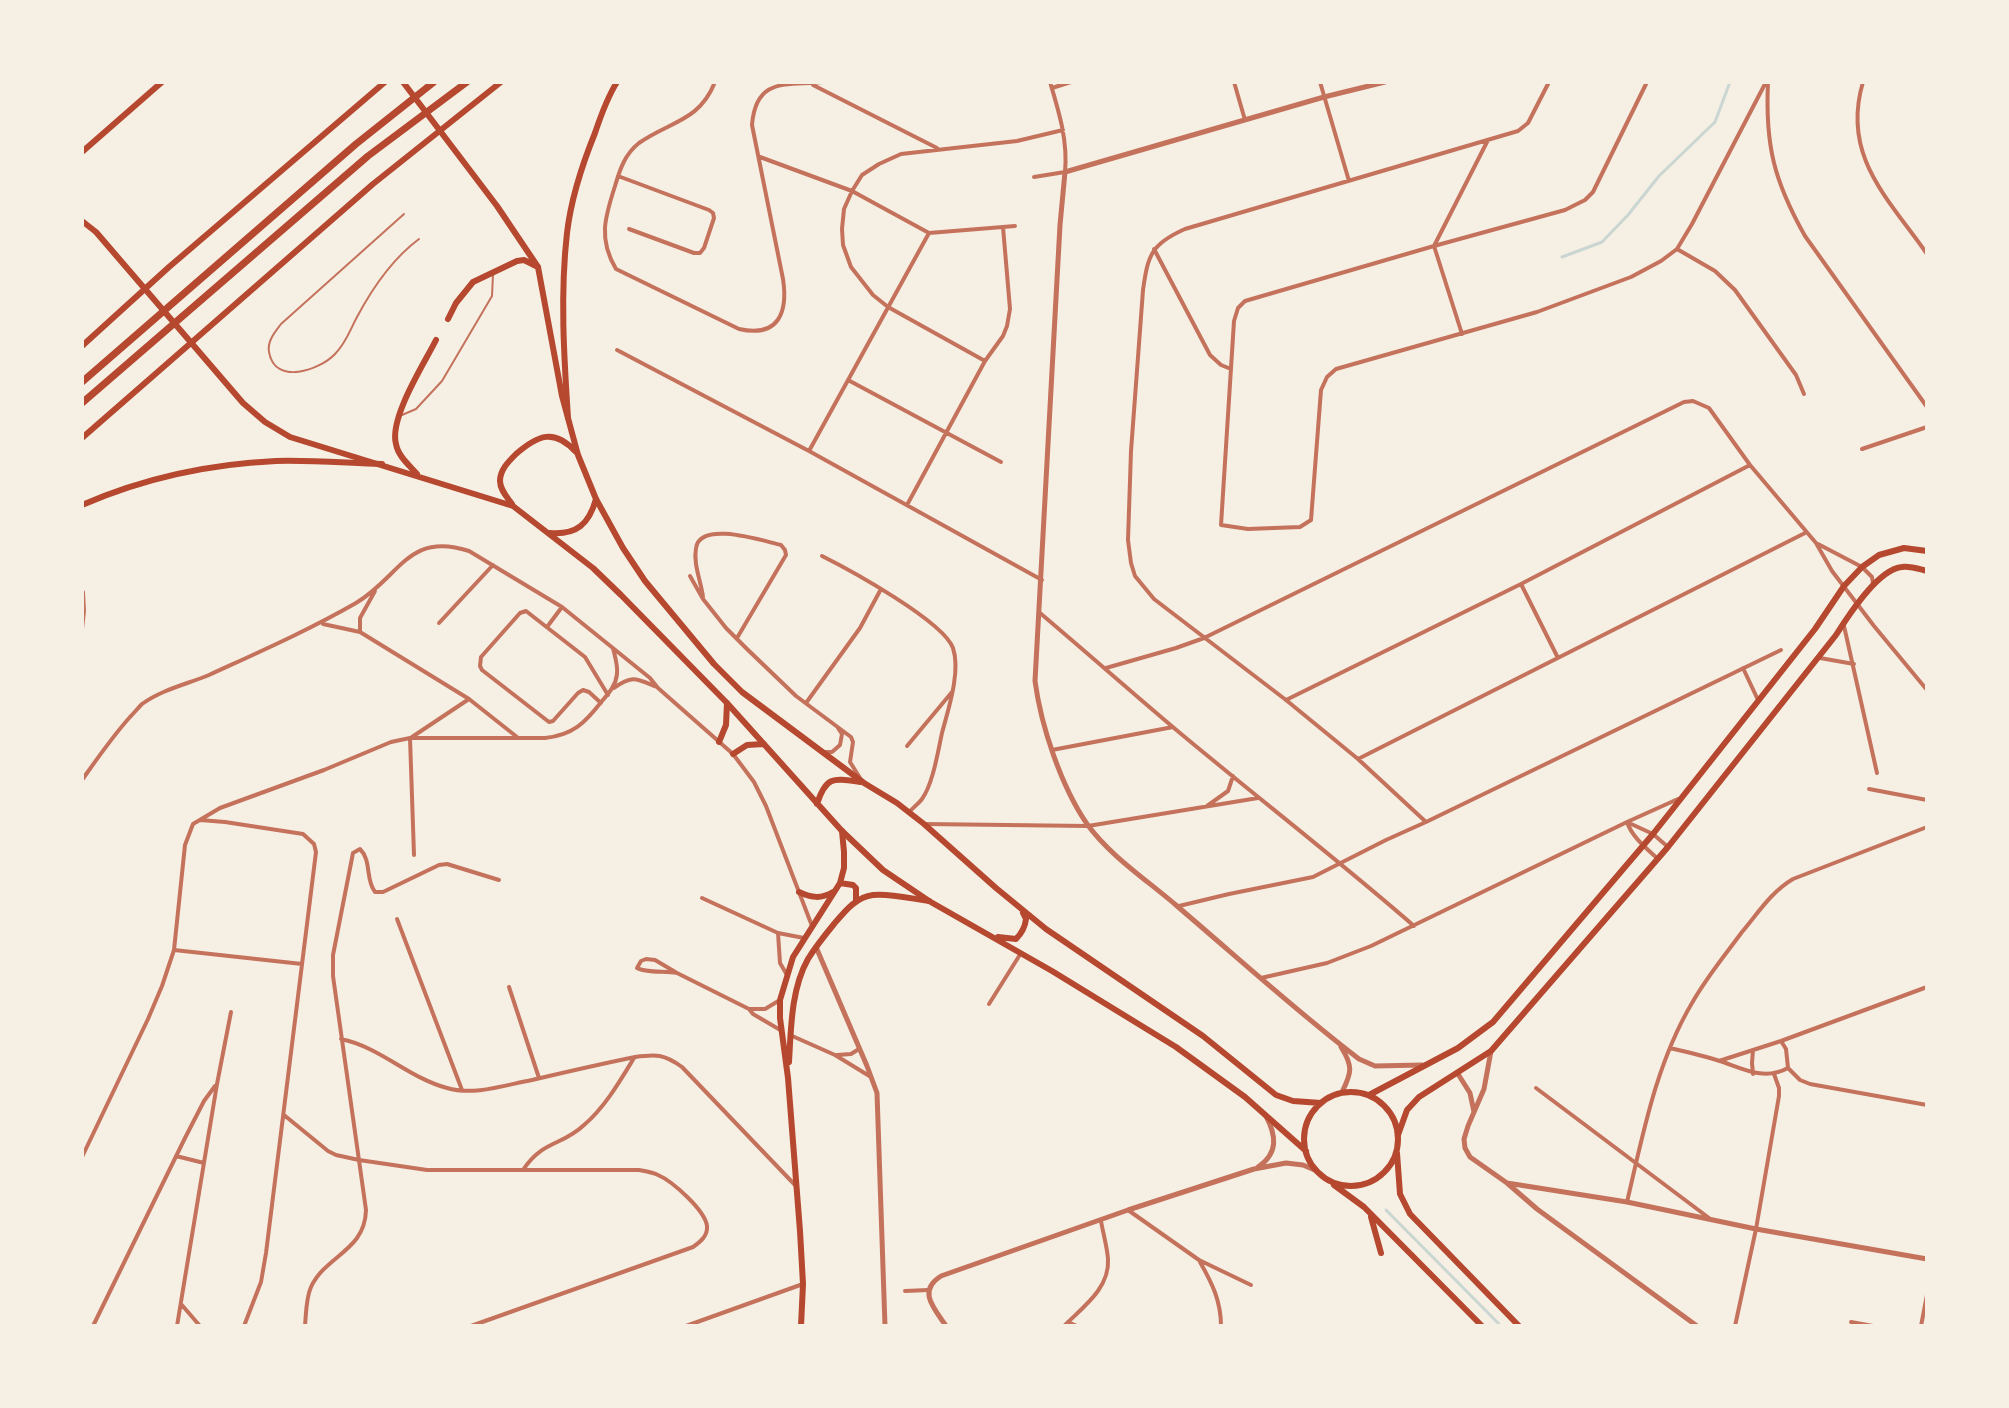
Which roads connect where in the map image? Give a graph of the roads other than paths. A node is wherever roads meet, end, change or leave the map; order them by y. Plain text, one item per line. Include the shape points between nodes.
1 (162, 82) edge
2 (385, 82) edge
3 (403, 82) edge
4 (434, 82) edge
5 (467, 82) edge
6 (501, 82) edge
7 (617, 82) edge
8 (715, 82) edge
9 (823, 82) edge
10 (1071, 82) edge
11 (1234, 82) edge
12 (1320, 82) edge
13 (1385, 82) edge
14 (1549, 82) edge
15 (1647, 82) edge
16 (1767, 82) edge
17 (1863, 82) edge
18 (811, 84) edge
19 (1051, 85) edge
20 (1324, 97) junction
21 (1245, 120) junction
22 (1063, 130) junction
23 (1488, 140) junction
24 (939, 149) junction
25 (82, 152) edge
26 (759, 157) junction
27 (1065, 172) junction
28 (618, 176) junction
29 (1034, 177) dead end
30 (1349, 181) junction
31 (852, 191) junction
32 (404, 214) dead end
33 (82, 221) edge
34 (1015, 226) dead end
35 (1003, 227) junction
36 (629, 229) dead end
37 (929, 233) junction
38 (419, 239) dead end
39 (1434, 246) junction
40 (1154, 249) junction
41 (1677, 249) junction
42 (1927, 254) edge
43 (538, 267) junction
44 (492, 273) junction
45 (888, 307) junction
46 (448, 319) dead end
47 (1462, 334) junction
48 (436, 340) dead end
49 (82, 346) edge
50 (617, 350) dead end
51 (985, 361) junction
52 (1231, 369) junction
53 (848, 380) junction
54 (82, 382) edge
55 (1804, 394) dead end
56 (82, 403) edge
57 (1927, 407) edge
58 (398, 417) junction
59 (568, 418) junction
60 (1927, 427) edge
61 (946, 433) junction
62 (82, 438) edge
63 (1862, 449) dead end
64 (809, 451) junction
65 (578, 455) junction
66 (1001, 462) dead end
67 (382, 464) junction
68 (1750, 465) junction
69 (420, 476) junction
70 (596, 499) junction
71 (82, 505) edge
72 (513, 506) junction
73 (906, 506) junction
74 (550, 533) junction
75 (1805, 533) junction
76 (1816, 543) junction
77 (1927, 551) edge
78 (822, 556) dead end
79 (493, 565) junction
80 (1862, 567) junction
81 (1927, 571) edge
82 (690, 576) dead end
83 (1042, 580) junction
84 (1521, 584) junction
85 (1844, 586) junction
86 (1873, 586) junction
87 (377, 587) junction
88 (881, 589) junction
89 (83, 592) edge
90 (703, 599) junction
91 (1857, 604) junction
92 (562, 607) junction
93 (1040, 613) junction
94 (320, 623) junction
95 (439, 623) dead end
96 (1843, 623) junction
97 (547, 627) junction
98 (82, 629) edge
99 (360, 632) junction
100 (737, 638) junction
101 (1204, 638) junction
102 (613, 648) junction
103 (1781, 650) dead end
104 (1817, 657) junction
105 (1558, 658) junction
106 (1854, 664) junction
107 (1106, 668) junction
108 (1743, 668) junction
109 (658, 688) junction
110 (612, 689) junction
111 (1927, 690) edge
112 (952, 692) junction
113 (608, 695) junction
114 (469, 699) junction
115 (1286, 700) junction
116 (1758, 700) junction
117 (601, 703) junction
118 (727, 703) junction
119 (806, 703) junction
120 (834, 723) junction
121 (1173, 727) junction
122 (517, 737) junction
123 (410, 738) junction
124 (719, 742) junction
125 (764, 744) junction
126 (907, 746) dead end
127 (1052, 750) junction
128 (820, 751) junction
129 (733, 754) junction
130 (1358, 759) junction
131 (1877, 773) dead end
132 (1233, 776) junction
133 (82, 780) edge
134 (864, 783) junction
135 (1869, 789) dead end
136 (1258, 798) junction
137 (1680, 798) junction
138 (1927, 800) edge
139 (817, 804) junction
140 (1205, 807) junction
141 (909, 812) junction
142 (198, 820) junction
143 (1426, 822) junction
144 (1627, 822) junction
145 (924, 824) junction
146 (1088, 826) junction
147 (1927, 827) edge
148 (842, 831) junction
149 (1653, 834) junction
150 (1643, 845) junction
151 (1668, 847) junction
152 (414, 855) dead end
153 (1658, 859) junction
154 (1341, 863) junction
155 (499, 880) dead end
156 (840, 883) junction
157 (837, 890) junction
158 (799, 892) junction
159 (702, 898) dead end
160 (856, 901) junction
161 (929, 901) junction
162 (1178, 907) junction
163 (1021, 909) junction
164 (397, 919) dead end
165 (812, 926) junction
166 (1414, 926) junction
167 (778, 933) junction
168 (990, 935) junction
169 (804, 938) junction
170 (816, 947) junction
171 (174, 950) junction
172 (1021, 953) junction
173 (302, 964) junction
174 (677, 973) junction
175 (787, 975) junction
176 (1261, 978) junction
177 (509, 987) dead end
178 (1927, 987) edge
179 (780, 1000) junction
180 (989, 1004) dead end
181 (749, 1009) junction
182 (765, 1009) junction
183 (231, 1012) dead end
184 (765, 1022) junction
185 (782, 1032) junction
186 (791, 1035) junction
187 (341, 1039) junction
188 (1781, 1041) junction
189 (1338, 1043) junction
190 (860, 1048) junction
191 (1670, 1048) junction
192 (1753, 1050) junction
193 (1491, 1051) junction
194 (835, 1055) junction
195 (635, 1057) junction
196 (1719, 1061) junction
197 (1423, 1065) junction
198 (1788, 1068) junction
199 (1458, 1074) junction
200 (1753, 1074) junction
201 (1774, 1074) junction
202 (539, 1078) junction
203 (788, 1078) junction
204 (873, 1079) junction
205 (217, 1084) junction
206 (1536, 1088) dead end
207 (462, 1090) junction
208 (1342, 1092) junction
209 (1369, 1095) junction
210 (1321, 1103) junction
211 (1927, 1105) edge
212 (1474, 1113) junction
213 (284, 1115) junction
214 (1265, 1116) junction
215 (1398, 1135) junction
216 (1397, 1149) junction
217 (1306, 1151) junction
218 (176, 1156) junction
219 (82, 1157) edge
220 (359, 1160) junction
221 (1636, 1162) junction
222 (204, 1163) junction
223 (1254, 1169) junction
224 (523, 1170) junction
225 (1317, 1171) junction
226 (1325, 1178) junction
227 (1507, 1183) junction
228 (797, 1186) junction
229 (1627, 1202) junction
230 (1128, 1210) junction
231 (1370, 1214) junction
232 (1709, 1218) junction
233 (1101, 1221) junction
234 (1756, 1229) junction
235 (1381, 1253) dead end
236 (1927, 1259) edge
237 (1199, 1260) junction
238 (803, 1284) junction
239 (1251, 1285) dead end
240 (928, 1290) junction
241 (905, 1291) dead end
242 (1927, 1295) edge
243 (181, 1304) junction
244 (1851, 1322) dead end
245 (1066, 1324) edge
246 (93, 1326) edge
247 (177, 1326) edge
248 (200, 1326) edge
249 (244, 1326) edge
250 (305, 1326) edge
251 (471, 1326) edge
252 (686, 1326) edge
253 (801, 1326) edge
254 (885, 1326) edge
255 (946, 1326) edge
256 (1077, 1326) edge
257 (1221, 1326) edge
258 (1482, 1326) edge
259 (1519, 1326) edge
260 (1697, 1326) edge
261 (1735, 1326) edge
262 (1873, 1326) edge
263 (1921, 1326) edge

1 - 25 main road
2 - 49 main road
3 - 43 main road
4 - 54 highway
5 - 56 highway via 368,156
6 - 62 main road via 373,184
7 - 59 main road via 580,173 567,232 563,321
8 - 28 street via 694,113 638,144
9 - 18 street
10 - 19 street
11 - 21 street
12 - 20 street
13 - 20 street
14 - 23 street via 1528,123
15 - 39 street via 1585,200
16 - 41 street
16 - 57 street via 1767,135 1790,209
17 - 42 street via 1856,111 1863,158
18 - 24 street
18 - 26 street via 781,84 758,100 752,125
19 - 22 street
20 - 21 street
20 - 30 street
21 - 27 street
22 - 24 street
22 - 27 street
23 - 30 street
23 - 39 street
24 - 31 street via 901,154 879,164 862,175
26 - 28 street via 785,291 783,312 774,325 750,331 616,269 604,222
26 - 31 street
27 - 29 street
27 - 83 street
28 - 36 street via 709,210 714,218 700,253
30 - 40 street via 1185,229
31 - 37 street
31 - 45 street via 844,209 843,245 856,275
32 - 38 lane via 281,324 268,349 274,363 298,373 332,357 387,270
33 - 67 main road via 243,403 290,437
34 - 35 street
35 - 37 street
35 - 51 street via 1009,318
37 - 45 street
39 - 47 street
39 - 52 street via 1245,301 1234,321
40 - 52 street via 1210,355
40 - 101 street via 1143,290 1128,544 1143,587
41 - 47 street via 1631,277
41 - 55 street via 1735,290
43 - 44 main road via 524,260
43 - 59 main road
44 - 46 main road via 473,282
44 - 58 lane via 492,296 442,381 416,409
45 - 51 street
45 - 53 street
47 - 52 street via 1336,369 1327,377 1321,390 1311,520 1300,527 1221,525
48 - 58 main road
50 - 64 street
51 - 61 street
53 - 61 street
53 - 64 street
58 - 69 main road via 398,451
59 - 65 main road
60 - 63 street
61 - 66 street
61 - 73 street
64 - 73 street
65 - 70 main road
65 - 72 main road via 552,437 529,443 502,471 502,490
67 - 69 main road
67 - 71 main road via 229,464 117,490
68 - 75 street
68 - 84 street
68 - 101 street via 1709,408 1684,402
69 - 72 main road
70 - 74 main road via 584,524
70 - 128 main road via 645,581 714,664
72 - 74 main road
73 - 83 street
74 - 118 main road via 593,568
75 - 76 street
75 - 105 street
76 - 80 street
76 - 85 street
77 - 80 main road via 1887,552
78 - 88 street
79 - 87 street via 455,546 429,546
79 - 92 street
79 - 95 street
80 - 85 main road
80 - 86 street
81 - 86 main road via 1893,569
82 - 90 street
83 - 93 street
84 - 105 street
84 - 115 street
85 - 91 street
85 - 116 main road
86 - 91 main road
87 - 94 street
87 - 99 street via 360,618
88 - 112 street via 950,642 955,660
88 - 119 street
89 - 98 street
90 - 100 street
90 - 100 street via 695,555 700,538 713,533 740,535 781,545 786,555
91 - 96 main road
91 - 111 street
92 - 97 street
92 - 102 street
93 - 107 street
93 - 127 street via 1035,681
94 - 99 street
94 - 133 street via 141,705
96 - 104 main road
96 - 106 street
97 - 113 street via 585,657
97 - 117 street via 522,611 481,657 482,670 549,722 583,690
99 - 114 street
100 - 119 street
101 - 107 street
101 - 115 street
102 - 109 street
102 - 110 street via 618,669
103 - 108 street
104 - 106 street
104 - 151 main road
105 - 130 street
106 - 131 street
107 - 121 street
108 - 116 street
108 - 143 street
109 - 110 street via 632,678
109 - 124 street
110 - 113 street
112 - 126 street
112 - 141 street via 926,791
113 - 117 street
114 - 122 street
114 - 123 street
115 - 130 street
116 - 137 main road
117 - 122 street via 585,722 566,733
118 - 124 main road
118 - 125 main road
119 - 120 street
120 - 128 street via 842,734 840,745 832,752
120 - 134 street via 853,742 850,762
121 - 127 street
121 - 132 street
122 - 123 street
123 - 142 street
123 - 152 street
124 - 129 street
125 - 129 main road via 747,745
125 - 139 main road
127 - 146 street
128 - 134 main road
129 - 158 street via 766,806
130 - 143 street
132 - 136 street
132 - 140 street via 1228,791
134 - 139 main road via 831,780
134 - 141 main road
135 - 138 street
136 - 140 street
136 - 154 street
137 - 144 street
137 - 149 main road
139 - 148 main road
140 - 146 street
141 - 145 main road
142 - 171 street via 185,845
142 - 173 street via 303,834 314,844
143 - 154 street
144 - 149 street
144 - 150 street
144 - 166 street
145 - 146 street
145 - 163 main road
146 - 162 street
147 - 191 street via 1803,874 1776,890 1692,1002
148 - 156 main road
148 - 161 main road via 883,870
149 - 150 main road
149 - 151 street
150 - 153 street
150 - 197 main road via 1493,1022
151 - 153 main road
153 - 193 main road
154 - 162 street via 1303,880
154 - 166 street
155 - 187 street via 447,864 375,892 367,856 360,849 353,853 333,955
156 - 157 main road
156 - 160 main road via 856,888
157 - 158 main road via 821,897
157 - 165 main road
158 - 165 street
159 - 167 street
160 - 161 main road via 873,895
160 - 170 main road
161 - 168 main road
162 - 176 street
163 - 168 main road via 1026,923 1016,939
163 - 210 main road via 1203,1036 1276,1095
164 - 207 street
165 - 169 main road
166 - 176 street via 1346,957
167 - 169 street
167 - 175 street via 780,963
168 - 172 main road
169 - 175 main road
170 - 186 main road via 801,977
170 - 190 street
171 - 173 street
171 - 219 street via 148,1019
172 - 180 street
172 - 214 main road via 1176,1047
173 - 213 street
174 - 174 street via 642,972 637,968 641,961 655,960
174 - 181 street
175 - 179 main road
176 - 189 street
177 - 202 street
178 - 188 street
179 - 182 street
179 - 185 main road
181 - 182 street
181 - 184 street
182 - 184 street
183 - 205 street
184 - 185 street
185 - 186 street
185 - 203 main road
186 - 194 street
186 - 203 main road
187 - 207 street via 358,1042 425,1081
187 - 220 street
188 - 192 street
188 - 198 street
189 - 197 street via 1375,1066
189 - 208 street via 1351,1065
190 - 194 street
190 - 204 street
191 - 196 street
191 - 221 street
192 - 196 street
192 - 200 street
193 - 199 main road
193 - 212 street
194 - 204 street
195 - 202 street
195 - 224 street via 584,1125 532,1156
195 - 228 street via 665,1056 682,1067
196 - 200 street
197 - 209 main road
198 - 201 street
198 - 211 street via 1810,1084
199 - 212 street
199 - 215 main road via 1412,1104
200 - 201 street
201 - 234 street via 1779,1096
202 - 207 street
203 - 228 main road
204 - 254 street
205 - 218 street
205 - 222 street
206 - 221 street
208 - 209 main road
208 - 210 main road
209 - 215 main road via 1389,1111
210 - 217 main road via 1308,1121
212 - 227 street via 1465,1148
213 - 220 street via 328,1151
213 - 249 street via 261,1282
214 - 217 main road
214 - 223 street via 1273,1147
215 - 216 main road
216 - 226 main road via 1385,1172 1374,1180 1350,1186
216 - 259 main road via 1400,1194 1410,1214
217 - 225 main road
218 - 222 street
218 - 246 street
220 - 224 street via 427,1170
220 - 250 street via 366,1221 348,1250 311,1288
221 - 229 street
221 - 232 street
222 - 243 street
223 - 225 street via 1286,1163
223 - 230 street
224 - 251 street via 655,1173 700,1212 707,1232 693,1247
225 - 226 main road
226 - 231 main road
227 - 229 street
227 - 260 street
228 - 238 main road
229 - 232 street
230 - 233 street
230 - 237 street
231 - 235 main road
231 - 258 main road
232 - 234 street
233 - 240 street via 941,1276
233 - 245 street via 1108,1260 1104,1282
234 - 236 street
234 - 261 street
237 - 239 street
237 - 257 street via 1216,1292
238 - 252 street
238 - 253 main road
240 - 241 street
240 - 255 street
242 - 263 street
243 - 247 street
243 - 248 street
244 - 262 street
245 - 256 street

